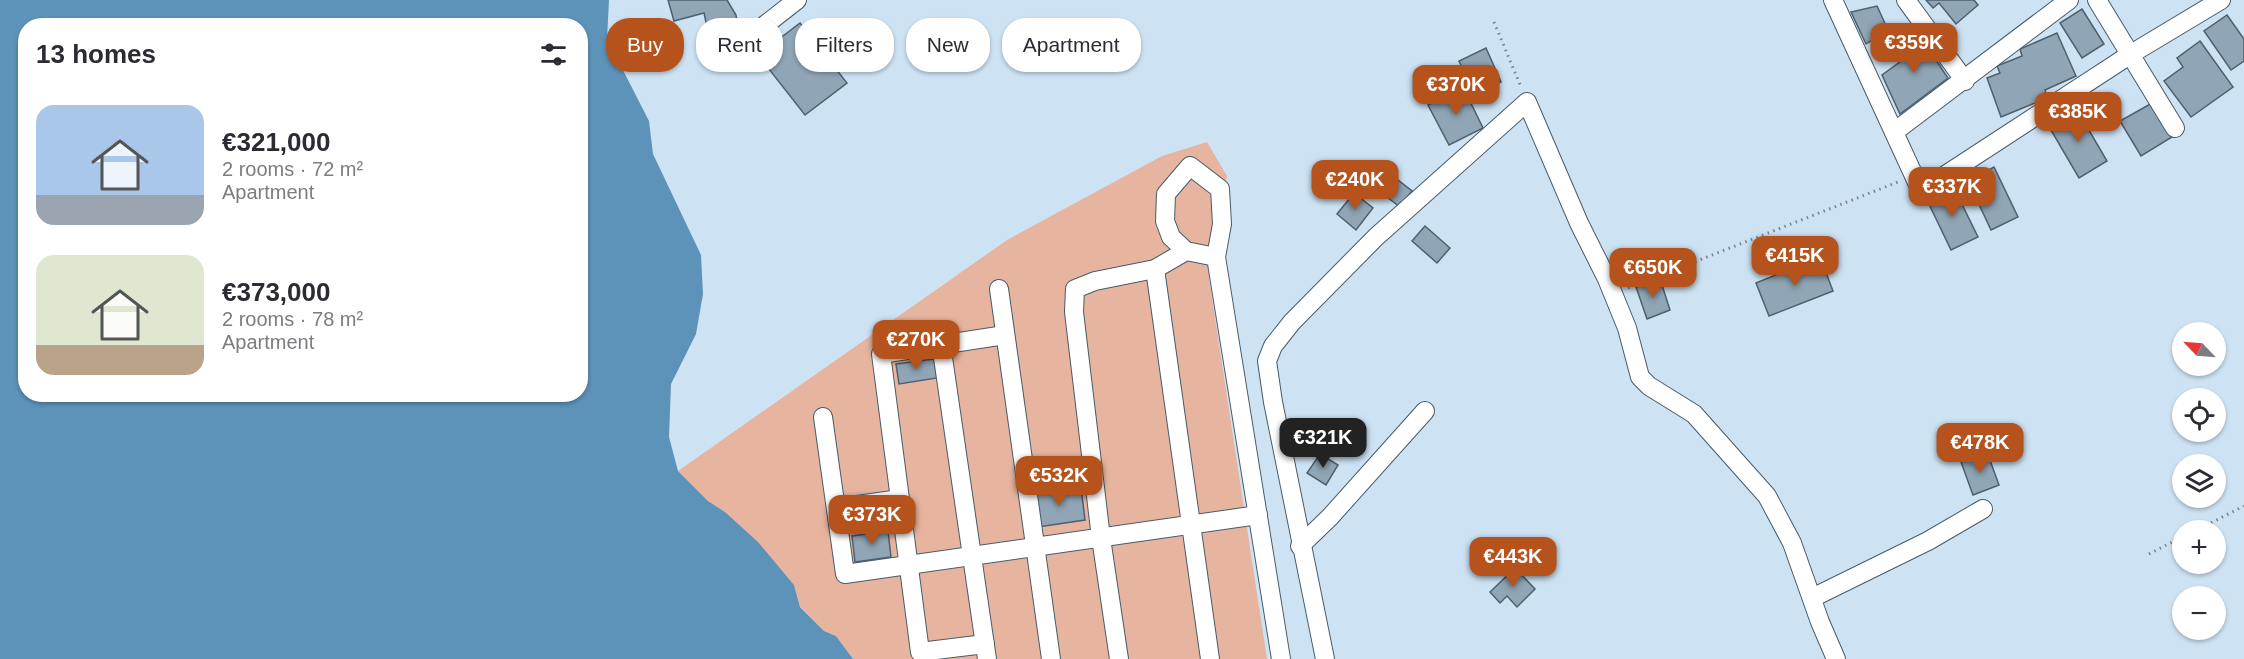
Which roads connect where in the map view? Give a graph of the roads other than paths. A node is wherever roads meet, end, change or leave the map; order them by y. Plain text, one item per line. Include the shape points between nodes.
1 (797, 0) edge
2 (1833, 0) edge
3 (1906, 0) edge
4 (2069, 0) edge
5 (2097, 0) edge
6 (2221, 0) edge
7 (774, 18) edge
8 (2131, 54) junction
9 (1965, 81) junction
10 (2175, 128) dead end
11 (1894, 132) junction
12 (1186, 251) junction
13 (1216, 257) junction
14 (1155, 269) junction
15 (999, 289) dead end
16 (1005, 335) junction
17 (941, 344) junction
18 (1425, 411) dead end
19 (823, 417) dead end
20 (900, 499) junction
21 (836, 508) junction
22 (1983, 509) dead end
23 (1258, 515) junction
24 (1191, 525) junction
25 (1101, 538) junction
26 (1300, 546) junction
27 (1035, 547) junction
28 (972, 556) junction
29 (909, 565) junction
30 (1812, 598) junction
31 (986, 652) edge
32 (1829, 655) edge
33 (1051, 659) edge
34 (1119, 659) edge
35 (1209, 659) edge
36 (1281, 659) edge
37 (1325, 659) edge

1 - 7 street
2 - 11 street
3 - 9 street
4 - 9 street
5 - 8 street
6 - 8 street
8 - 10 street
8 - 11 street via 1918,183
9 - 11 street
12 - 13 street
12 - 13 street via 1171,237 1165,221 1166,194 1190,166 1220,189 1222,224
12 - 14 street
13 - 23 street
14 - 24 street
14 - 25 street via 1095,281 1075,290 1074,312
15 - 16 street
16 - 17 street
16 - 27 street
17 - 20 street via 881,354
17 - 28 street
18 - 26 street
19 - 21 street
20 - 21 street
20 - 29 street
21 - 29 street via 845,574
22 - 30 street
23 - 24 street
23 - 36 street
24 - 25 street
24 - 35 street
25 - 27 street
25 - 34 street
26 - 30 street via 1268,373 1270,352 1292,322 1376,237 1527,102 1613,294 1643,381 1691,411 1760,485 1792,543
26 - 37 street
27 - 28 street
27 - 33 street
28 - 29 street
28 - 31 street
29 - 31 street via 920,652
30 - 32 street

